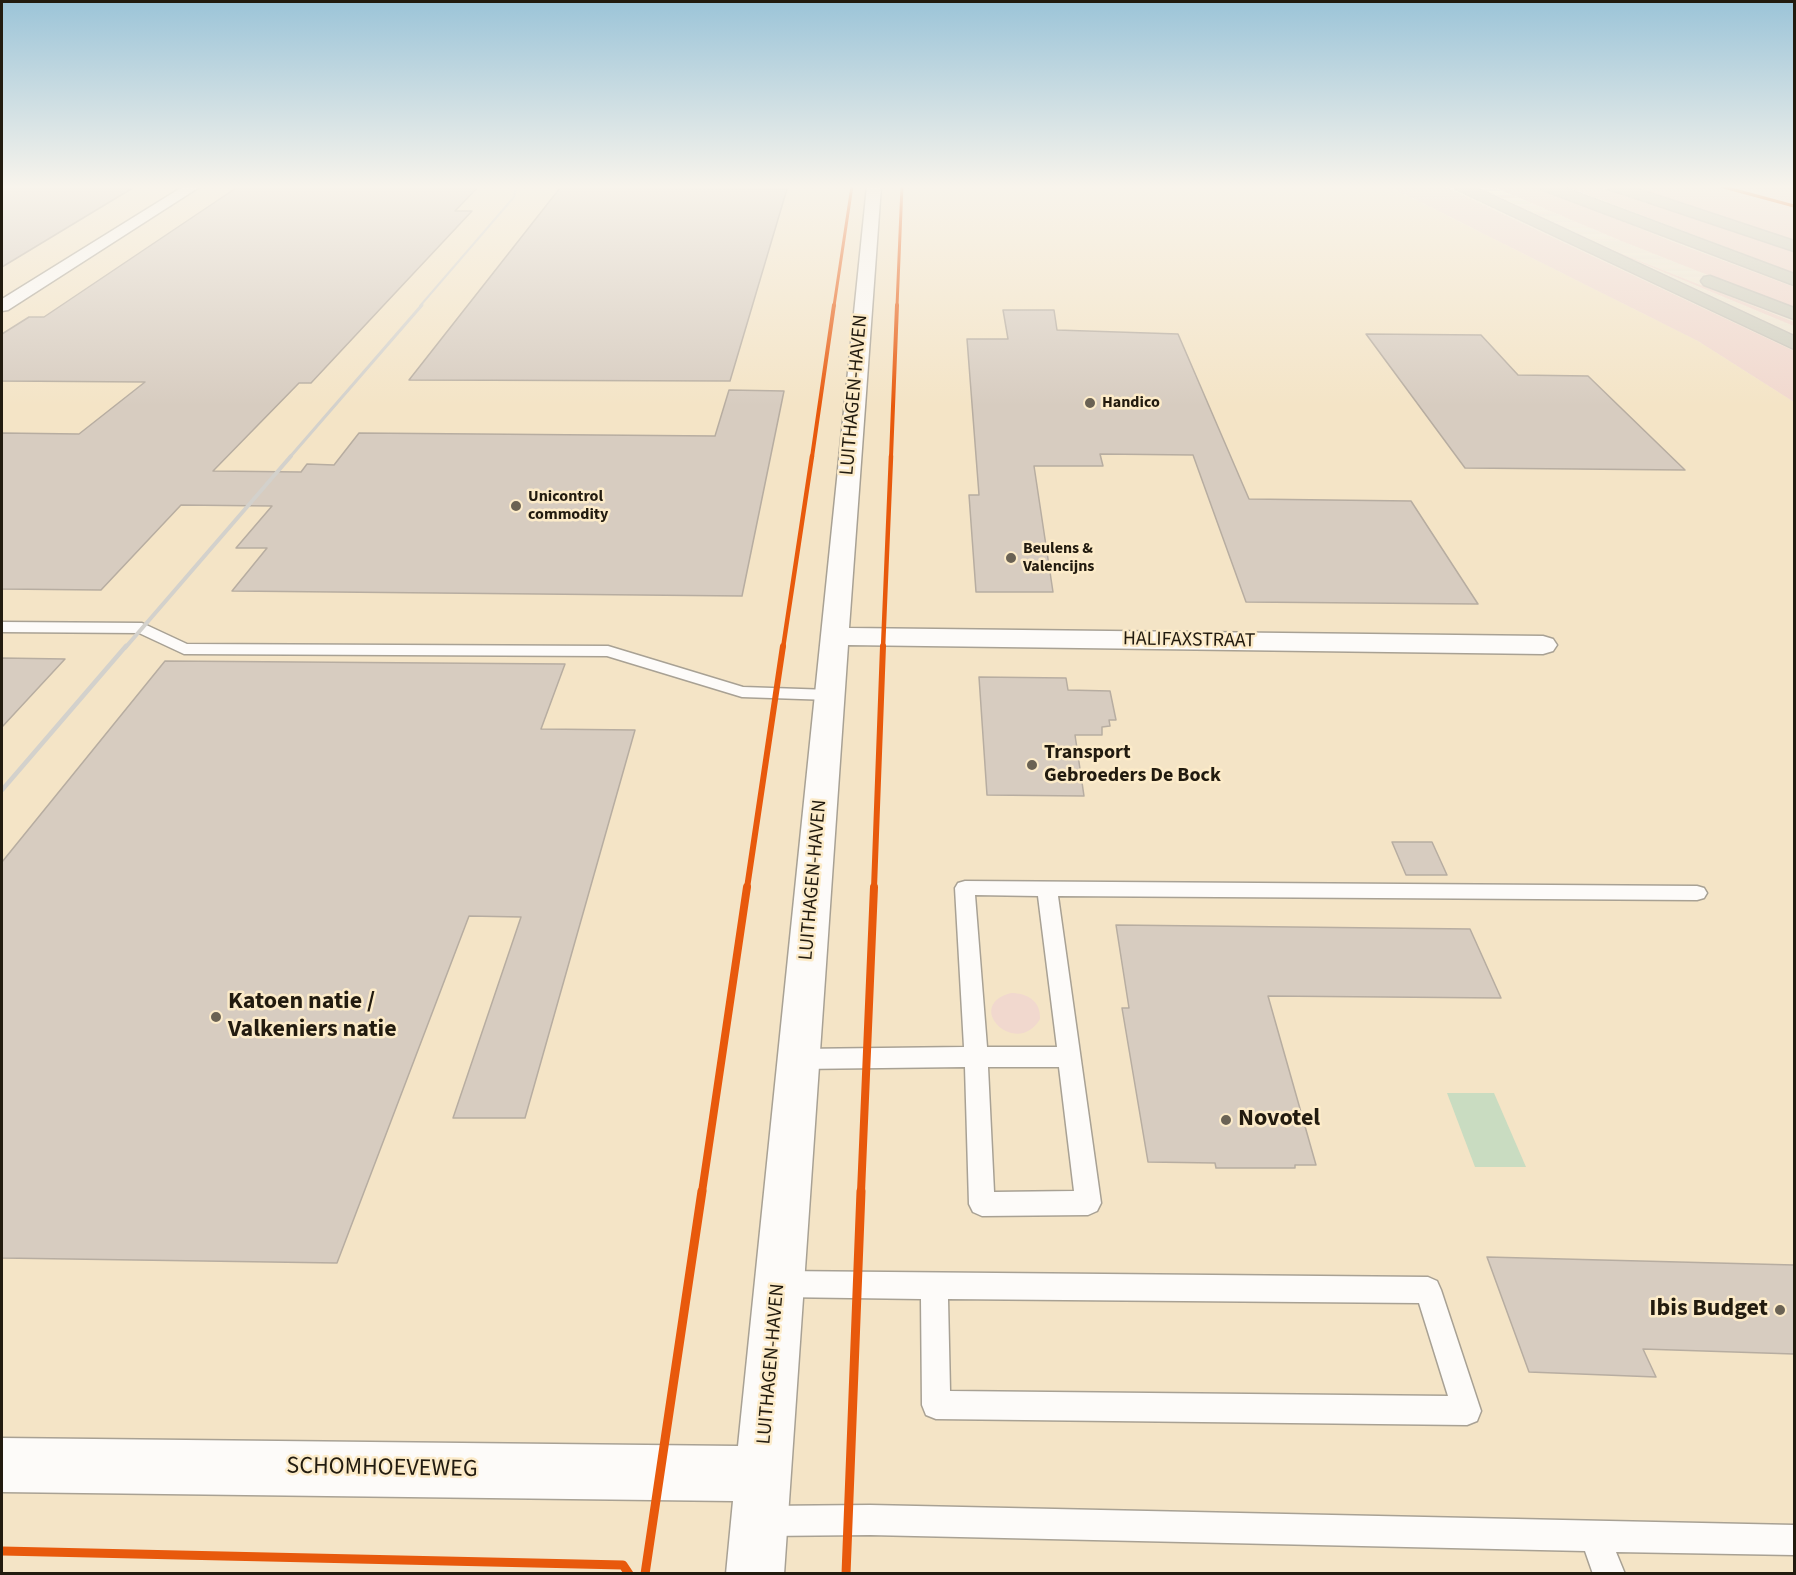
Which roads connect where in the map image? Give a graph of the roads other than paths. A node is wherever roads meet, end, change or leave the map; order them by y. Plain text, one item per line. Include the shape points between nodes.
1 (76, 260) edge
2 (868, 260) edge
3 (1616, 260) edge
4 (1740, 260) edge
5 (1619, 261) junction
6 (1697, 276) dead end
7 (1794, 280) edge
8 (2, 306) edge
9 (1794, 314) edge
10 (1794, 331) edge
11 (1794, 343) edge
12 (2, 627) edge
13 (836, 636) junction
14 (1543, 645) dead end
15 (830, 695) junction
16 (1047, 888) junction
17 (1697, 893) dead end
18 (976, 1057) junction
19 (1069, 1057) junction
20 (799, 1059) junction
21 (778, 1284) junction
22 (934, 1286) junction
23 (2, 1465) edge
24 (761, 1497) junction
25 (1594, 1536) junction
26 (1794, 1540) edge
27 (755, 1574) edge
28 (1609, 1574) edge

1 - 8 street
2 - 13 street, LUITHAGEN-HAVEN
3 - 5 highway
4 - 7 highway
5 - 10 highway
5 - 11 highway
6 - 9 highway
12 - 15 lane via 142,628 184,649 608,651 742,692
13 - 14 street, HALIFAXSTRAAT
13 - 15 street, LUITHAGEN-HAVEN
15 - 20 street, LUITHAGEN-HAVEN
16 - 17 lane
16 - 18 lane via 965,888
16 - 19 lane
18 - 19 lane
18 - 19 lane via 982,1204 1088,1203
18 - 20 lane
20 - 21 street, LUITHAGEN-HAVEN
21 - 22 lane
21 - 24 street, LUITHAGEN-HAVEN
22 - 22 lane via 1428,1290 1467,1411 936,1405
23 - 24 street, SCHOMHOEVEWEG
24 - 25 lane via 882,1520
24 - 27 street, LUITHAGEN-HAVEN
25 - 26 lane
25 - 28 lane

